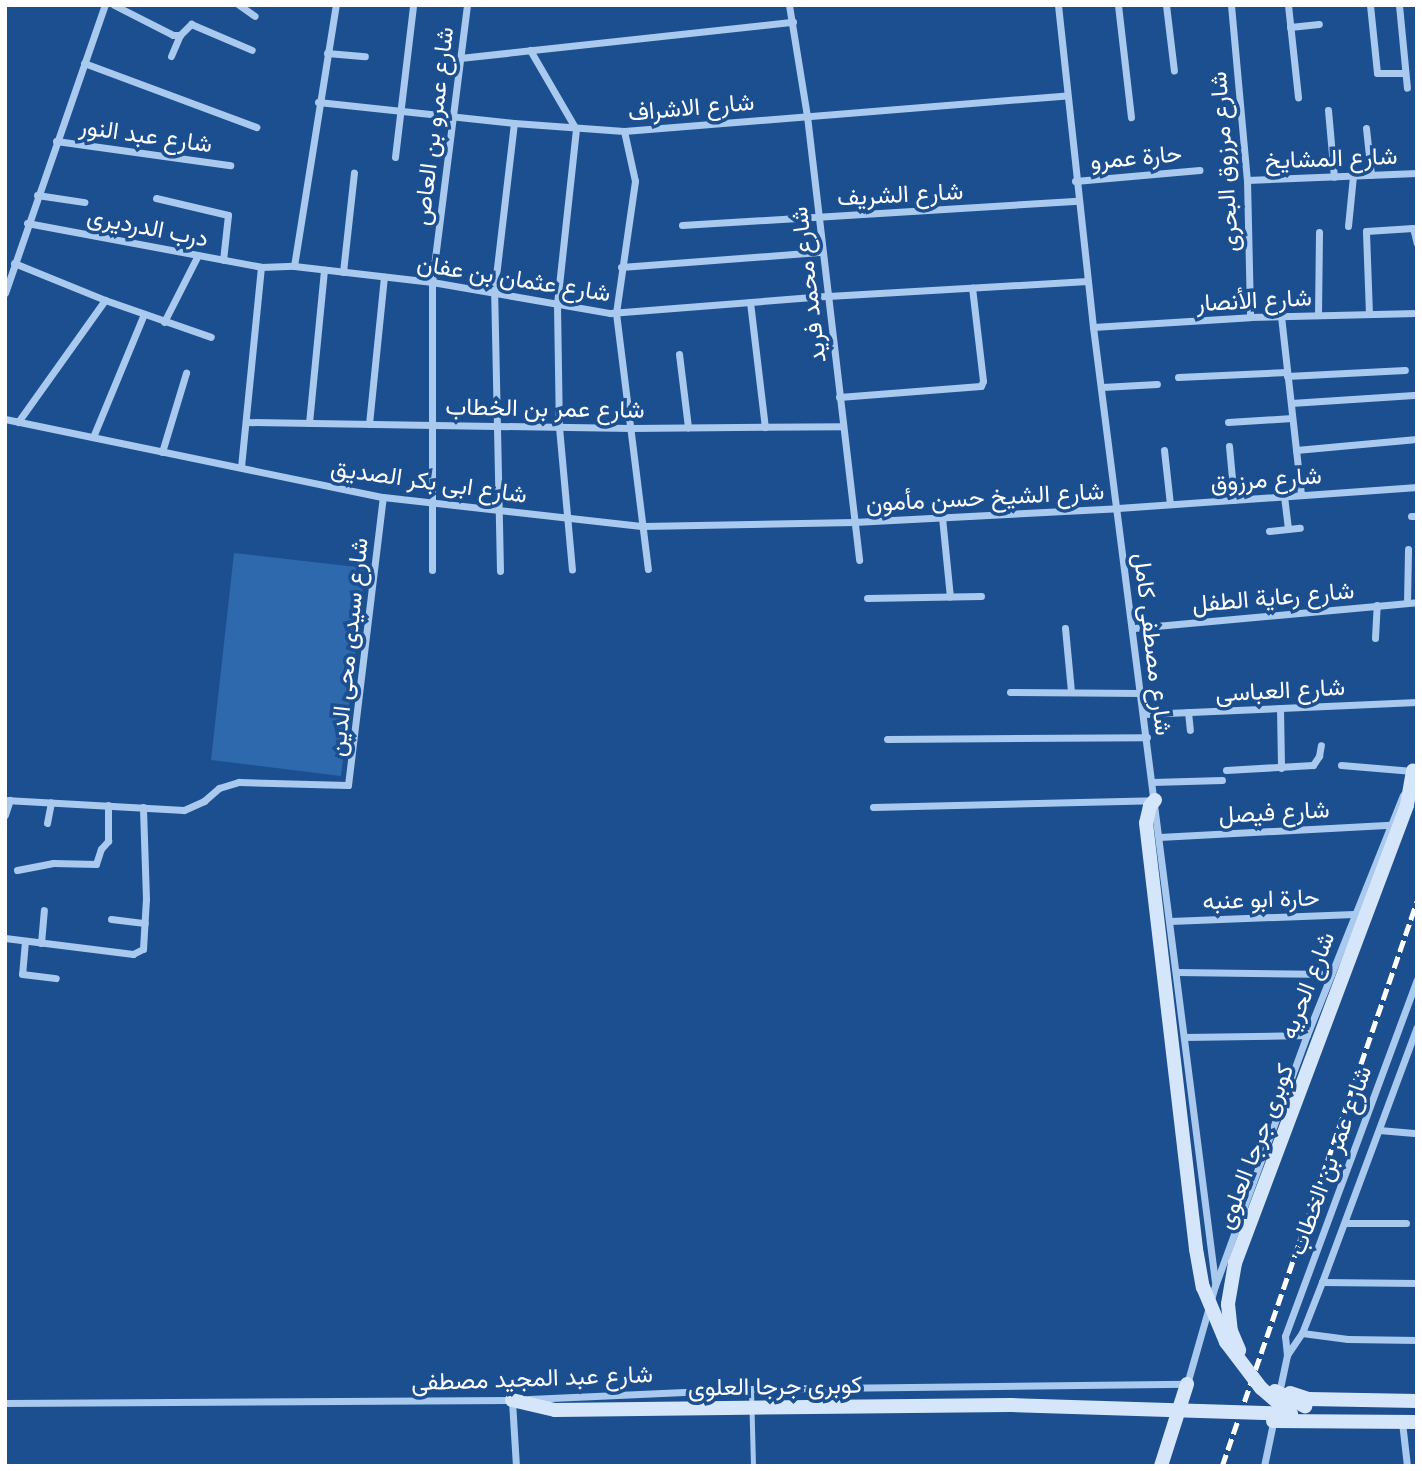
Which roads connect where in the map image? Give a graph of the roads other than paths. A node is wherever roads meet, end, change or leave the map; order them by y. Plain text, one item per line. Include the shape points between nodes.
1 (105, 5) edge
2 (114, 5) edge
3 (239, 5) edge
4 (336, 5) edge
5 (413, 5) edge
6 (467, 5) edge
7 (789, 5) edge
8 (1058, 5) edge
9 (1118, 5) edge
10 (1166, 5) edge
11 (1231, 5) edge
12 (1288, 5) edge
13 (1370, 5) edge
14 (1399, 5) edge
15 (256, 16) dead end
16 (793, 22) junction
17 (1319, 24) dead end
18 (1290, 27) junction
19 (180, 35) junction
20 (252, 50) dead end
21 (530, 50) junction
22 (327, 53) junction
23 (171, 56) dead end
24 (365, 56) dead end
25 (460, 58) junction
26 (84, 63) junction
27 (1174, 71) dead end
28 (1405, 73) junction
29 (1406, 88) dead end
30 (1067, 95) junction
31 (1298, 97) dead end
32 (318, 102) junction
33 (1328, 110) dead end
34 (400, 111) junction
35 (807, 116) junction
36 (452, 117) junction
37 (1130, 117) dead end
38 (513, 123) junction
39 (256, 127) dead end
40 (1366, 128) dead end
41 (576, 129) junction
42 (624, 131) junction
43 (56, 141) junction
44 (395, 157) dead end
45 (230, 165) dead end
46 (1200, 170) dead end
47 (354, 173) dead end
48 (1417, 173) edge
49 (1371, 175) junction
50 (1353, 176) junction
51 (1334, 177) junction
52 (1247, 180) junction
53 (1075, 181) junction
54 (37, 195) junction
55 (156, 198) dead end
56 (1078, 201) junction
57 (84, 202) dead end
58 (818, 217) junction
59 (27, 223) junction
60 (681, 225) dead end
61 (1348, 226) dead end
62 (1319, 232) dead end
63 (1417, 244) edge
64 (822, 252) junction
65 (198, 255) junction
66 (223, 260) junction
67 (14, 263) junction
68 (261, 267) junction
69 (294, 267) junction
70 (621, 267) junction
71 (324, 270) junction
72 (343, 272) junction
73 (384, 277) junction
74 (1088, 281) junction
75 (432, 282) junction
76 (972, 288) junction
77 (5, 293) edge
78 (494, 293) junction
79 (828, 296) junction
80 (105, 300) junction
81 (750, 302) junction
82 (557, 305) junction
83 (616, 313) junction
84 (1417, 313) edge
85 (144, 314) junction
86 (1369, 314) junction
87 (1318, 315) junction
88 (1281, 316) junction
89 (1250, 317) junction
90 (164, 322) junction
91 (1093, 327) junction
92 (211, 337) dead end
93 (679, 354) dead end
94 (1405, 370) dead end
95 (186, 373) dead end
96 (1287, 374) junction
97 (1178, 377) dead end
98 (1157, 384) dead end
99 (1102, 387) junction
100 (1414, 395) dead end
101 (839, 397) junction
102 (1291, 403) junction
103 (1292, 418) junction
104 (5, 419) edge
105 (18, 422) junction
106 (246, 422) junction
107 (1228, 422) dead end
108 (309, 423) junction
109 (369, 424) junction
110 (432, 425) junction
111 (496, 426) junction
112 (843, 426) junction
113 (559, 427) junction
114 (688, 427) junction
115 (765, 427) junction
116 (631, 428) junction
117 (93, 437) junction
118 (1417, 439) edge
119 (1229, 446) dead end
120 (1164, 450) dead end
121 (1296, 450) junction
122 (162, 452) junction
123 (241, 467) junction
124 (1417, 487) edge
125 (1301, 495) junction
126 (383, 496) junction
127 (1284, 496) junction
128 (1234, 500) junction
129 (432, 502) junction
130 (1170, 504) junction
131 (1118, 508) junction
132 (498, 510) junction
133 (942, 517) junction
134 (569, 518) junction
135 (854, 522) junction
136 (643, 526) junction
137 (1300, 528) dead end
138 (1288, 529) junction
139 (1269, 531) dead end
140 (1408, 548) dead end
141 (859, 560) dead end
142 (572, 569) dead end
143 (648, 569) dead end
144 (432, 570) dead end
145 (500, 571) dead end
146 (981, 596) dead end
147 (950, 597) junction
148 (867, 598) dead end
149 (1417, 602) edge
150 (1407, 603) junction
151 (1377, 605) junction
152 (1065, 628) dead end
153 (1133, 628) junction
154 (1375, 638) dead end
155 (1010, 692) dead end
156 (1071, 692) junction
157 (1142, 693) junction
158 (1417, 702) edge
159 (1280, 708) junction
160 (1188, 712) junction
161 (1144, 714) junction
162 (1190, 730) dead end
163 (1147, 737) junction
164 (887, 739) dead end
165 (1321, 745) dead end
166 (1340, 765) dead end
167 (1415, 767) edge
168 (1282, 768) junction
169 (1226, 770) dead end
170 (1222, 780) dead end
171 (1152, 782) junction
172 (8, 800) edge
173 (1155, 800) junction
174 (51, 802) junction
175 (108, 805) junction
176 (144, 807) junction
177 (873, 807) dead end
178 (5, 815) edge
179 (47, 823) dead end
180 (1391, 825) junction
181 (1159, 837) junction
182 (18, 870) dead end
183 (44, 910) dead end
184 (1354, 914) junction
185 (111, 919) dead end
186 (1170, 921) junction
187 (145, 922) junction
188 (5, 938) edge
189 (24, 941) junction
190 (41, 943) junction
191 (1176, 972) junction
192 (1331, 974) junction
193 (56, 978) dead end
194 (1417, 980) edge
195 (1417, 1027) edge
196 (1307, 1035) junction
197 (1184, 1037) junction
198 (1379, 1130) junction
199 (1417, 1133) edge
200 (1345, 1223) junction
201 (1406, 1223) dead end
202 (1322, 1282) junction
203 (1417, 1283) edge
204 (1215, 1286) junction
205 (1302, 1333) junction
206 (1417, 1340) edge
207 (1287, 1355) junction
208 (1186, 1384) junction
209 (1280, 1387) junction
210 (751, 1389) junction
211 (512, 1400) junction
212 (1417, 1401) edge
213 (5, 1403) edge
214 (1417, 1407) edge
215 (1298, 1410) junction
216 (1417, 1415) edge
217 (1273, 1421) junction
218 (1409, 1422) edge
219 (516, 1466) edge
220 (753, 1466) edge
221 (1160, 1466) edge
222 (1264, 1466) edge
223 (1406, 1466) edge

1 - 26 street
2 - 19 street
3 - 15 street
4 - 22 street
5 - 34 street
6 - 25 street, شارع عمرو بن العاص
7 - 16 street, شارع محمد فريد
8 - 30 street, شارع مصطفى كامل
9 - 37 street
10 - 27 street
11 - 52 street, شارع مرزوق البحرى
12 - 18 street
13 - 28 street via 1377,73
14 - 28 street
16 - 21 street
16 - 35 street, شارع محمد فريد
17 - 18 street
18 - 31 street
19 - 20 street via 191,24
19 - 23 street
21 - 25 street
21 - 41 street
22 - 24 street
22 - 32 street
25 - 36 street, شارع عمرو بن العاص
26 - 39 street
26 - 43 street
28 - 29 street
30 - 35 street, شارع الاشراف
30 - 53 street, شارع مصطفى كامل
32 - 34 street, شارع الاشراف
32 - 69 street
33 - 51 street
34 - 36 street, شارع الاشراف
34 - 44 street
35 - 42 street, شارع الاشراف
35 - 58 street, شارع محمد فريد
36 - 38 street, شارع الاشراف
36 - 75 street, شارع عمرو بن العاص
38 - 41 street, شارع الاشراف
38 - 78 street
40 - 49 street
41 - 42 street, شارع الاشراف
41 - 82 street
42 - 70 street via 635,181
43 - 45 street, شارع عبد النور
43 - 54 street
46 - 53 street, حارة عمرو
47 - 72 street
48 - 49 street, شارع المشايخ
49 - 50 street, شارع المشايخ
50 - 51 street, شارع المشايخ
50 - 61 street
51 - 52 street, شارع المشايخ
52 - 89 street, شارع مرزوق البحرى
53 - 56 street, شارع مصطفى كامل
54 - 57 street
54 - 59 street
55 - 66 street via 228,215
56 - 58 street, شارع الشريف
56 - 74 street, شارع مصطفى كامل
58 - 60 street, شارع الشريف
58 - 64 street, شارع محمد فريد
59 - 65 street, درب الدرديرى
59 - 67 street
62 - 87 street
63 - 86 street via 1413,228 1366,231
64 - 70 street
64 - 79 street, شارع محمد فريد
65 - 66 street, درب الدرديرى
65 - 90 street
66 - 68 street, درب الدرديرى
67 - 77 street
67 - 80 street
68 - 69 street, شارع عثمان بن عفان
68 - 106 street
69 - 71 street, شارع عثمان بن عفان
70 - 83 street
71 - 72 street, شارع عثمان بن عفان
71 - 108 street
72 - 73 street, شارع عثمان بن عفان
73 - 75 street, شارع عثمان بن عفان
73 - 109 street
74 - 76 street, شارع عثمان بن عفان
74 - 91 street, شارع مصطفى كامل
75 - 78 street, شارع عثمان بن عفان
75 - 110 street, شارع عمرو بن العاص
76 - 79 street, شارع عثمان بن عفان
76 - 101 street via 981,386
78 - 82 street, شارع عثمان بن عفان
78 - 111 street
79 - 81 street, شارع عثمان بن عفان
79 - 101 street, شارع محمد فريد
80 - 85 street
80 - 105 street
81 - 83 street, شارع عثمان بن عفان
81 - 115 street
82 - 83 street, شارع عثمان بن عفان
82 - 113 street
83 - 116 street
84 - 86 street, شارع الأنصار
85 - 90 street
85 - 117 street
86 - 87 street, شارع الأنصار
87 - 88 street, شارع الأنصار
88 - 89 street, شارع الأنصار
88 - 96 street
89 - 91 street, شارع الأنصار
90 - 92 street
91 - 99 street, شارع مصطفى كامل
93 - 114 street
94 - 96 street
95 - 122 street
96 - 97 street
96 - 102 street
98 - 99 street
99 - 131 street, شارع مصطفى كامل
100 - 102 street
101 - 112 street, شارع محمد فريد
102 - 103 street
103 - 107 street
103 - 121 street
104 - 105 street, شارع ابى بكر الصديق
105 - 117 street, شارع ابى بكر الصديق
106 - 108 street, شارع عمر بن الخطاب
106 - 123 street
108 - 109 street, شارع عمر بن الخطاب
109 - 110 street, شارع عمر بن الخطاب
110 - 111 street, شارع عمر بن الخطاب
110 - 129 street, شارع عمرو بن العاص
111 - 113 street, شارع عمر بن الخطاب
111 - 132 street
112 - 115 street, شارع عمر بن الخطاب
112 - 135 street, شارع محمد فريد
113 - 116 street, شارع عمر بن الخطاب
113 - 134 street
114 - 115 street, شارع عمر بن الخطاب
114 - 116 street, شارع عمر بن الخطاب
116 - 136 street
117 - 122 street, شارع ابى بكر الصديق
118 - 121 street
119 - 128 street
120 - 130 street
121 - 125 street
122 - 123 street, شارع ابى بكر الصديق
123 - 126 street, شارع ابى بكر الصديق
124 - 125 street, شارع مرزوق
125 - 127 street, شارع مرزوق
126 - 129 street, شارع ابى بكر الصديق
126 - 176 street, شارع سيدى محى الدين via 348,785 239,782 219,788 184,810
127 - 128 street, شارع مرزوق
127 - 138 street
128 - 130 street, شارع مرزوق
129 - 132 street, شارع ابى بكر الصديق
129 - 144 street, شارع عمرو بن العاص
130 - 131 street, شارع مرزوق
131 - 133 street, شارع الشيخ حسن مأمون
131 - 153 street, شارع مصطفى كامل
132 - 134 street, شارع ابى بكر الصديق
132 - 145 street
133 - 135 street, شارع الشيخ حسن مأمون
133 - 147 street
134 - 136 street, شارع ابى بكر الصديق
134 - 142 street
135 - 136 street, شارع ابى بكر الصديق
135 - 141 street, شارع محمد فريد
136 - 143 street
137 - 138 street
138 - 139 street
140 - 150 street
146 - 147 street
147 - 148 street
149 - 150 street, شارع رعاية الطفل
150 - 151 street, شارع رعاية الطفل
151 - 153 street, شارع رعاية الطفل
151 - 154 street
152 - 156 street
153 - 157 street, شارع مصطفى كامل
155 - 156 street
156 - 157 street
157 - 161 street, شارع مصطفى كامل
158 - 159 street, شارع العباسى
159 - 160 street, شارع العباسى
159 - 168 street
160 - 161 street, شارع العباسى
160 - 162 street
161 - 163 street, شارع مصطفى كامل
163 - 164 street
163 - 171 street, شارع مصطفى كامل
165 - 168 street via 1313,765
166 - 167 street
167 - 180 street, شارع الحريه
167 - 215 street, كوبرى جرجا العلوى, bridge via 1407,805 1235,1264 1228,1304 1231,1331 1242,1356 1269,1387
168 - 169 street
170 - 171 street
171 - 173 street, شارع مصطفى كامل
172 - 174 street, شارع سيدى محى الدين
172 - 178 street
173 - 177 street
173 - 181 street, شارع مصطفى كامل
173 - 215 street, كوبرى جرجا العلوى, bridge via 1146,823 1196,1249 1209,1306 1226,1342 1261,1388
174 - 175 street, شارع سيدى محى الدين
174 - 179 street
175 - 176 street, شارع سيدى محى الدين
175 - 182 street via 108,841 96,864 53,863
176 - 187 street
180 - 181 street, شارع فيصل
180 - 184 street, شارع الحريه
181 - 186 street, شارع مصطفى كامل
183 - 190 street
184 - 186 street, حارة ابو عنبه
184 - 192 street, شارع الحريه
185 - 187 street
186 - 191 street, شارع مصطفى كامل
187 - 190 street via 143,949 133,954
188 - 189 street
189 - 190 street
189 - 193 street via 22,974
191 - 192 street
191 - 197 street, شارع مصطفى كامل
192 - 196 street, شارع الحريه
194 - 207 street, شارع عمر بن الخطاب via 1285,1336
195 - 198 street, شارع عمر بن الخطاب
196 - 197 street
196 - 204 street, شارع الحريه
197 - 204 street, شارع مصطفى كامل
198 - 199 street
198 - 200 street, شارع عمر بن الخطاب
200 - 201 street
200 - 202 street, شارع عمر بن الخطاب
202 - 203 street
202 - 205 street, شارع عمر بن الخطاب
204 - 208 street, شارع الحريه
205 - 206 street
205 - 207 street, شارع عمر بن الخطاب
207 - 209 street, شارع عمر بن الخطاب
208 - 210 street, شارع عبد المجيد مصطفى
208 - 221 street
209 - 212 street via 1308,1399
209 - 217 street, شارع عمر بن الخطاب
210 - 211 street, شارع عبد المجيد مصطفى
210 - 220 lane
211 - 213 street, شارع عبد المجيد مصطفى
211 - 215 street, كوبرى جرجا العلوى, bridge via 555,1410 1011,1405
211 - 219 street
214 - 215 street, كوبرى جرجا العلوى
215 - 216 street, كوبرى جرجا العلوى
217 - 218 street
217 - 222 street, شارع عمر بن الخطاب
218 - 223 street

